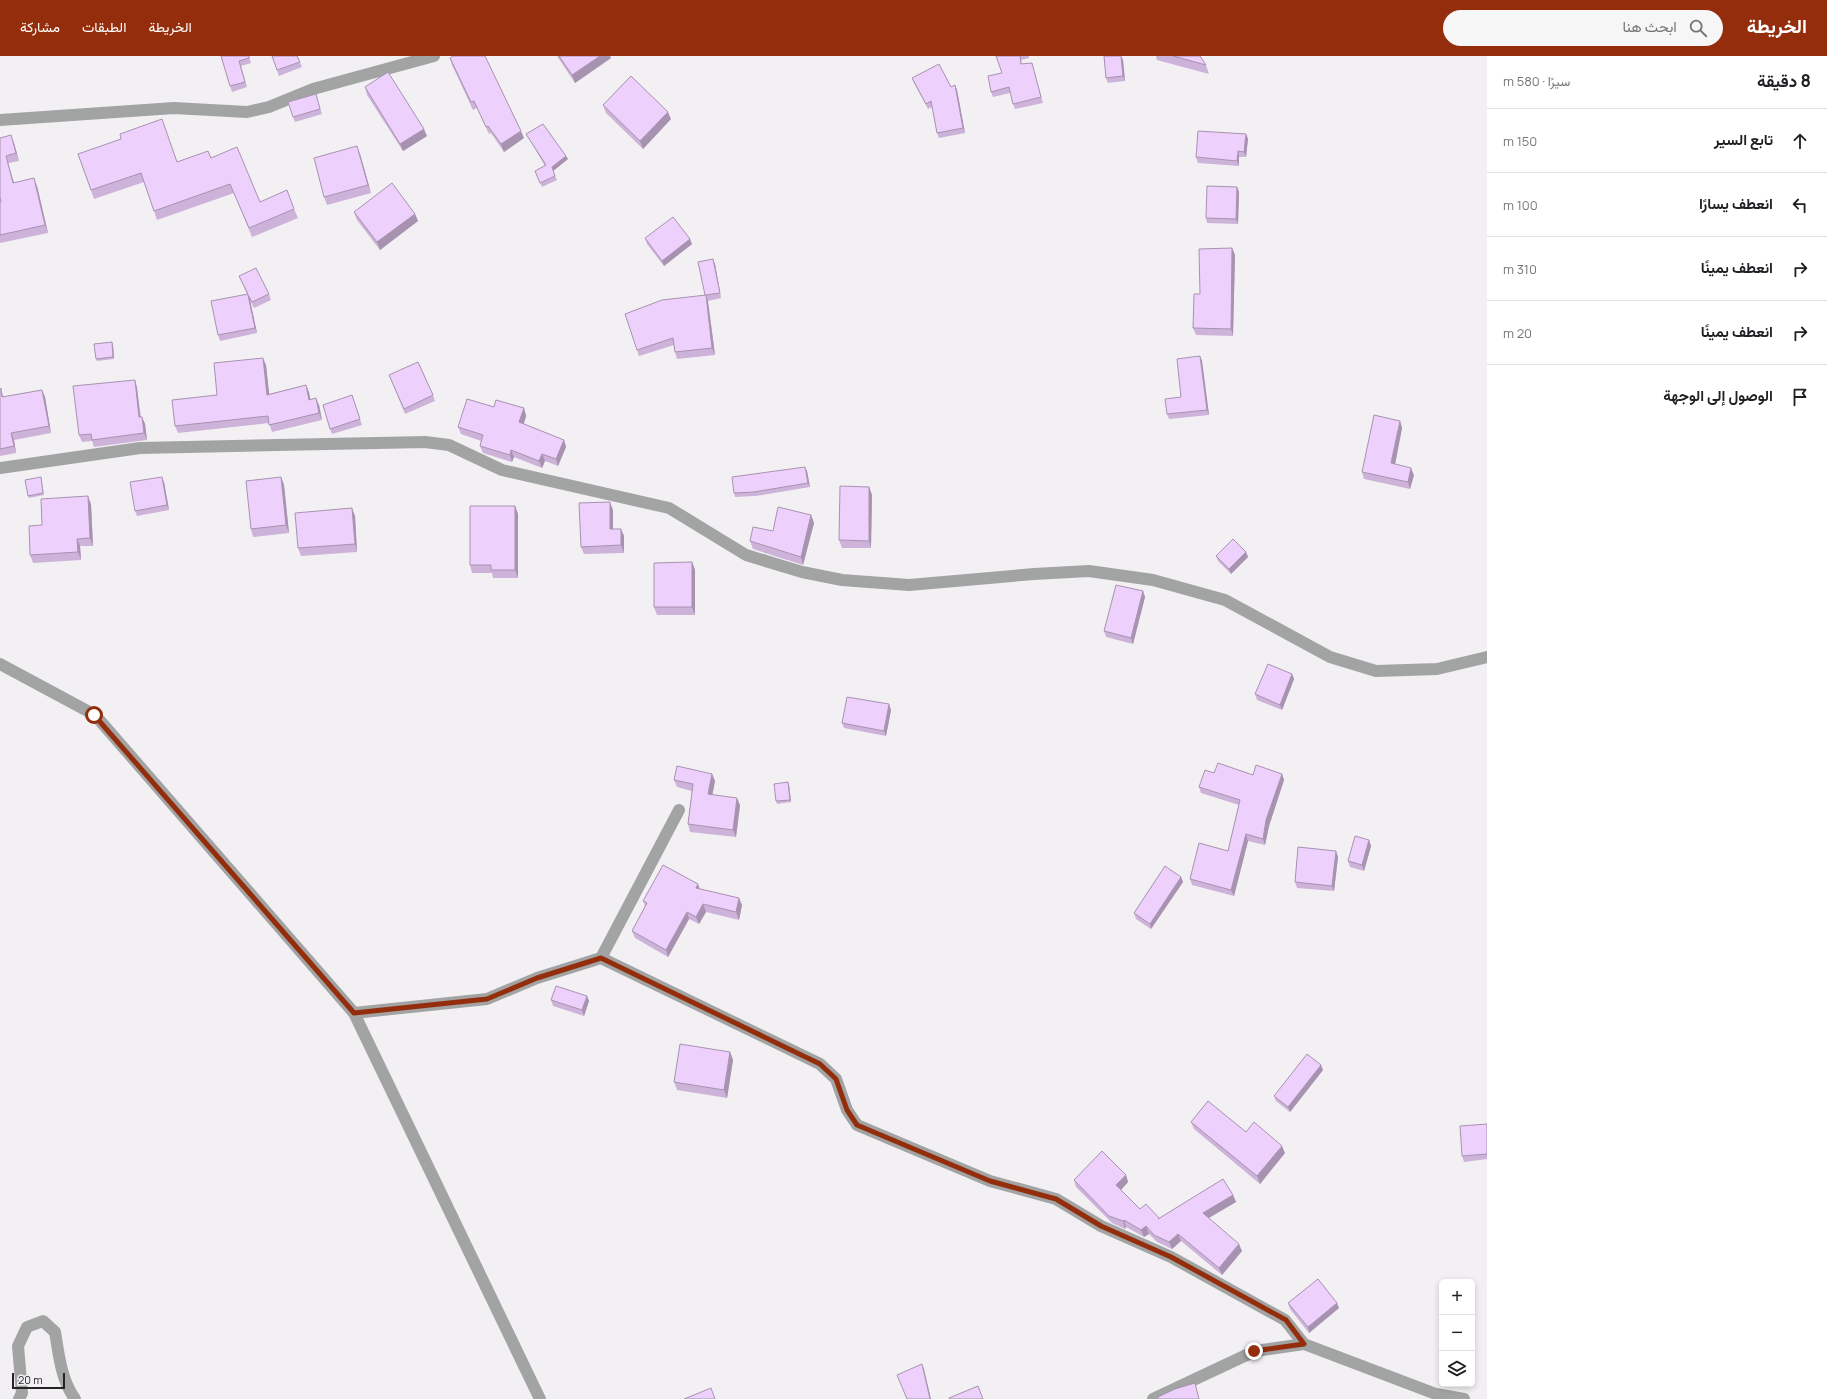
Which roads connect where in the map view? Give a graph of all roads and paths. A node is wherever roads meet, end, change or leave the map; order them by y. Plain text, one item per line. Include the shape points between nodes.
1 (434, 56) edge
2 (0, 120) edge
3 (0, 468) edge
4 (1487, 657) edge
5 (0, 664) edge
6 (679, 810) dead end
7 (601, 958) junction
8 (354, 1013) junction
9 (1304, 1344) junction
10 (19, 1399) edge
11 (75, 1399) edge
12 (540, 1399) edge
13 (1153, 1399) edge
14 (1464, 1399) edge

1 - 2 street via 313,89 269,107 247,112 174,108
3 - 4 street via 140,448 425,442 449,445 502,470 669,508 746,555 802,572 842,580 909,585 1089,571 1153,580 1225,600 1330,657 1376,671 1437,669
5 - 8 street via 94,715
6 - 7 street
7 - 8 street via 537,978 487,999
7 - 9 street via 820,1064 836,1079 847,1110 857,1125 990,1181 1056,1199 1101,1226 1171,1257 1286,1320
8 - 12 street
9 - 13 street via 1254,1351
9 - 14 street via 1436,1394
10 - 11 street via 22,1393 18,1346 27,1328 43,1321 55,1332 67,1389

